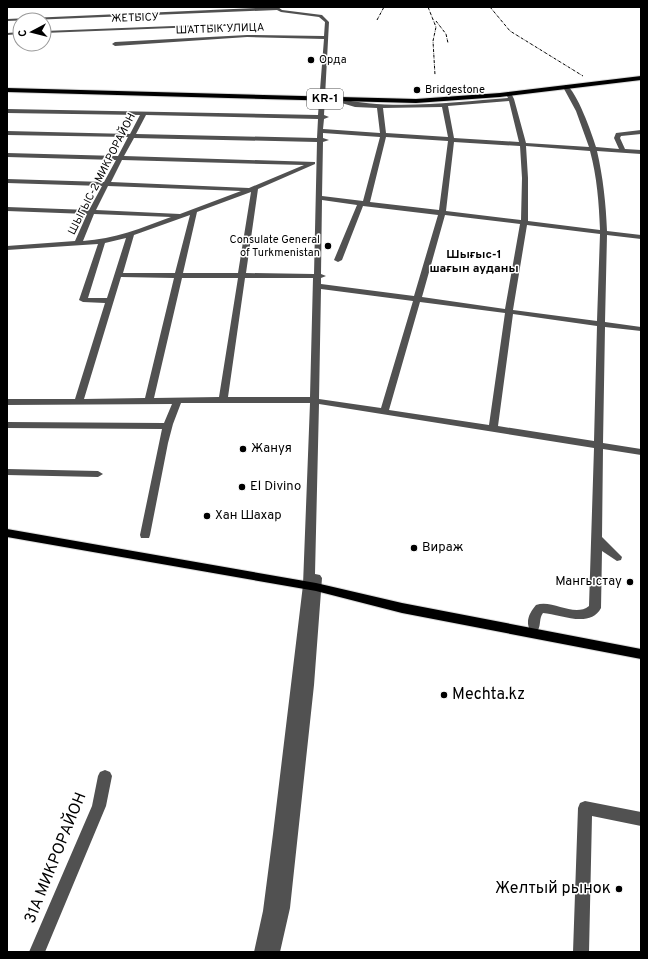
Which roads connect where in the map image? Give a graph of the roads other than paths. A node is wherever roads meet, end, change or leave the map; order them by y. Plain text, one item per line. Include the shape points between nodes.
1 (318, 7) edge
2 (275, 8) edge
3 (320, 16) junction
4 (7, 20) edge
5 (52, 32) edge
6 (247, 36) junction
7 (326, 38) junction
8 (114, 44) dead end
9 (641, 78) edge
10 (566, 88) junction
11 (7, 90) edge
12 (510, 96) junction
13 (325, 100) junction
14 (445, 105) junction
15 (380, 106) junction
16 (7, 111) edge
17 (144, 113) junction
18 (324, 117) junction
19 (324, 132) junction
20 (641, 132) edge
21 (7, 133) edge
22 (132, 135) junction
23 (383, 135) junction
24 (323, 140) junction
25 (451, 140) junction
26 (523, 144) junction
27 (594, 150) junction
28 (623, 151) junction
29 (641, 152) edge
30 (7, 155) edge
31 (119, 158) junction
32 (319, 163) junction
33 (7, 181) edge
34 (107, 184) junction
35 (253, 189) junction
36 (321, 199) junction
37 (364, 204) junction
38 (7, 209) edge
39 (91, 213) junction
40 (190, 214) junction
41 (442, 214) junction
42 (524, 223) junction
43 (604, 232) junction
44 (131, 234) junction
45 (641, 237) edge
46 (102, 242) junction
47 (78, 244) junction
48 (7, 248) edge
49 (338, 260) dead end
50 (118, 275) junction
51 (178, 275) junction
52 (243, 275) junction
53 (319, 276) junction
54 (319, 286) junction
55 (417, 299) junction
56 (110, 301) junction
57 (509, 311) junction
58 (600, 324) junction
59 (641, 329) edge
60 (223, 400) junction
61 (149, 401) junction
62 (178, 401) junction
63 (7, 402) edge
64 (78, 402) junction
65 (318, 402) junction
66 (384, 412) junction
67 (7, 425) edge
68 (168, 426) junction
69 (492, 428) junction
70 (598, 445) junction
71 (641, 452) edge
72 (7, 472) edge
73 (98, 474) dead end
74 (7, 527) edge
75 (7, 533) edge
76 (145, 535) dead end
77 (597, 538) junction
78 (617, 558) dead end
79 (313, 583) junction
80 (534, 627) junction
81 (641, 647) edge
82 (641, 654) edge
83 (105, 776) dead end
84 (641, 819) edge
85 (37, 952) edge
86 (262, 952) edge
87 (272, 952) edge
88 (581, 952) edge

1 - 3 street
2 - 3 street
2 - 4 street
3 - 7 street via 327,23
5 - 6 street, ЖЕТЫСУ via 251,21
6 - 7 street, ШАТТЫК УЛИЦА
6 - 8 street, ШАТТЫК УЛИЦА
7 - 13 street via 322,82
9 - 10 main road, KR-1
10 - 12 main road, KR-1
10 - 27 street via 582,118
11 - 13 main road, KR-1
12 - 13 main road, KR-1 via 439,100
12 - 14 street
12 - 26 street
13 - 15 street
13 - 18 street
14 - 15 street
14 - 25 street
15 - 23 street
16 - 17 street
17 - 18 street
17 - 22 street, ШЫГЫС-2 МИКРОРАЙОН
18 - 19 street
19 - 23 street
19 - 24 street
20 - 28 street via 618,134 617,138
21 - 22 street
22 - 24 street
22 - 31 street, ШЫГЫС-2 МИКРОРАЙОН
23 - 25 street
23 - 37 street
24 - 32 street
25 - 26 street
25 - 41 street
26 - 27 street
26 - 42 street via 526,178
27 - 28 street
27 - 43 street
28 - 29 street
30 - 31 street
31 - 32 street
31 - 34 street, ШЫГЫС-2 МИКРОРАЙОН
32 - 35 street
32 - 36 street
33 - 34 street
34 - 35 street
34 - 39 street, ШЫГЫС-2 МИКРОРАЙОН
35 - 40 street
35 - 52 street
36 - 37 street
36 - 53 street
37 - 41 street
37 - 49 street
38 - 39 street
39 - 40 street
39 - 47 street, ШЫГЫС-2 МИКРОРАЙОН
40 - 44 street
40 - 51 street
41 - 42 street
41 - 55 street
42 - 43 street
42 - 57 street
43 - 45 street
43 - 58 street
44 - 46 street
44 - 50 street
46 - 47 street
46 - 56 street via 83,300
47 - 48 street
50 - 51 street
50 - 56 street
51 - 52 street
51 - 61 street
52 - 53 street
52 - 60 street
53 - 54 street
54 - 55 street
54 - 65 street
55 - 57 street
55 - 66 street
56 - 64 street
57 - 58 street
57 - 69 street
58 - 59 street
58 - 70 street
60 - 62 street
60 - 65 street via 303,399
61 - 62 street
61 - 64 street
62 - 68 street
63 - 64 street
65 - 66 street
65 - 79 street
66 - 69 street
67 - 68 street
68 - 76 street
69 - 70 street
70 - 71 street
70 - 77 street
72 - 73 street
74 - 79 main road
75 - 79 main road
77 - 78 street
77 - 80 street via 595,608 579,614 540,608 535,614
79 - 80 main road
79 - 82 main road via 402,608
79 - 86 street via 270,911
79 - 87 street via 308,686 284,908
80 - 81 main road
83 - 85 street, 31А МИКРОРАЙОН via 99,806
84 - 88 street via 585,808

